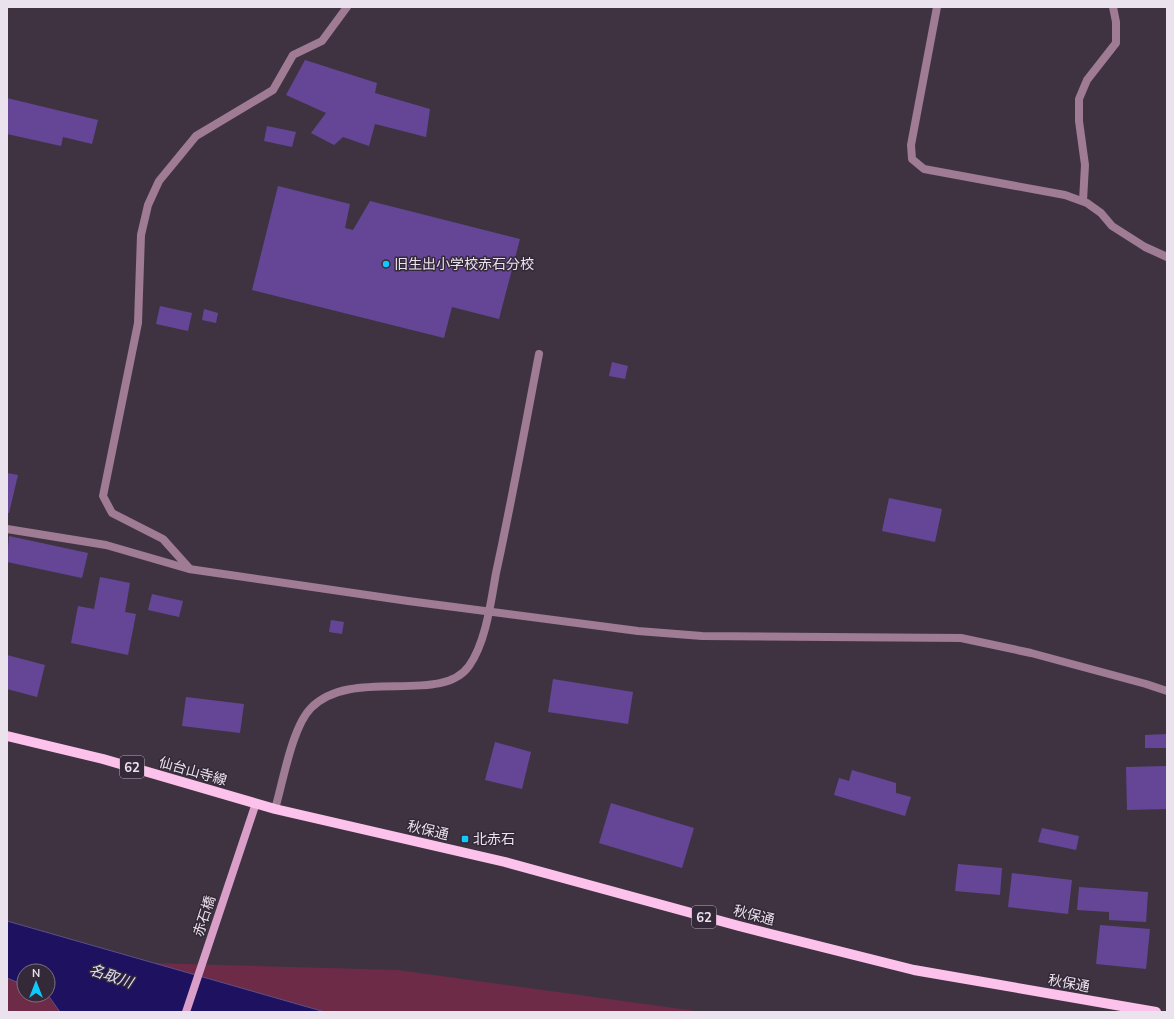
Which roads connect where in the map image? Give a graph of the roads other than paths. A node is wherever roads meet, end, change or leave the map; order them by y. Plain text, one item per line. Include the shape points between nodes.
1 (347, 7) edge
2 (937, 7) edge
3 (1113, 7) edge
4 (1082, 201) junction
5 (1167, 256) edge
6 (539, 354) dead end
7 (7, 529) edge
8 (189, 569) junction
9 (488, 611) junction
10 (1167, 691) edge
11 (7, 736) edge
12 (256, 803) junction
13 (275, 809) junction
14 (186, 1012) edge
15 (1156, 1012) edge

1 - 8 street via 322,41 293,55 273,90 196,136 159,181 148,205 141,241 138,323 102,496 112,514 163,539
2 - 4 street via 911,145 912,159 924,169 1065,195
3 - 4 street via 1116,43 1087,80 1079,99 1085,165
4 - 5 street via 1101,212 1112,226 1145,247
6 - 9 street
7 - 8 street via 106,545
8 - 9 street
9 - 10 street via 638,631 702,636 961,638 1038,655
9 - 13 street via 479,646 469,666 447,682 342,690 326,696 311,708 296,734
11 - 12 main road, 仙台山寺線 / 62 via 103,759
12 - 13 main road, 秋保通 / 62
12 - 14 street, 赤石橋
13 - 15 main road, 秋保通 / 62 via 505,862 739,926 914,970

